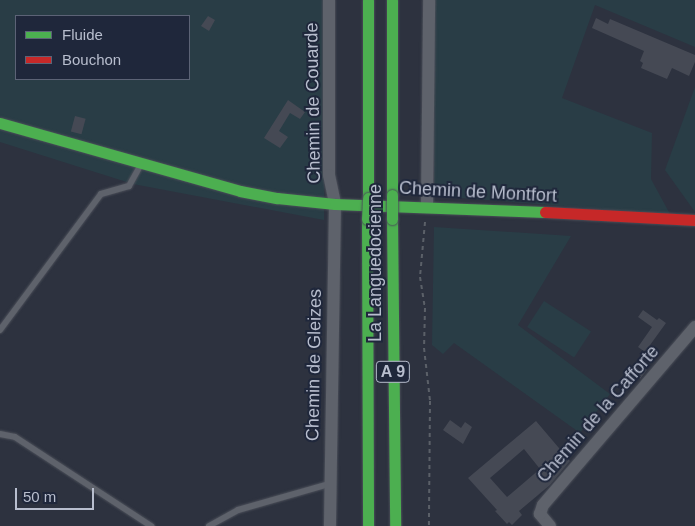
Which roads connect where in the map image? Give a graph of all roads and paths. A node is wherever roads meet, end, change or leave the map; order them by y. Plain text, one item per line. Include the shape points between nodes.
1 (329, 0) edge
2 (368, 0) edge
3 (392, 0) edge
4 (429, 0) edge
5 (0, 123) edge
6 (142, 163) junction
7 (335, 204) junction
8 (427, 206) junction
9 (695, 220) edge
10 (695, 328) edge
11 (0, 330) edge
12 (0, 434) edge
13 (329, 484) junction
14 (151, 526) edge
15 (208, 526) edge
16 (330, 526) edge
17 (368, 526) edge
18 (395, 526) edge
19 (429, 526) edge
20 (550, 526) edge

1 - 7 street, Chemin de Couarde via 329,175
2 - 17 main road, La Languedocienne / A 9, bridge
3 - 18 main road, La Languedocienne / A 9, bridge
4 - 8 street
5 - 6 main road, Chemin de Montfort
6 - 7 main road, Chemin de Montfort via 240,191
6 - 11 lane via 129,186 101,194
7 - 8 main road, Chemin de Montfort
7 - 13 street, Chemin de Gleizes
8 - 9 main road, Chemin de Montfort
8 - 19 path via 420,277 430,400
10 - 20 street, Chemin de la Cafforte via 543,505 540,514
12 - 14 lane via 16,437
13 - 15 lane via 238,510
13 - 16 street, Chemin de Gleizes

